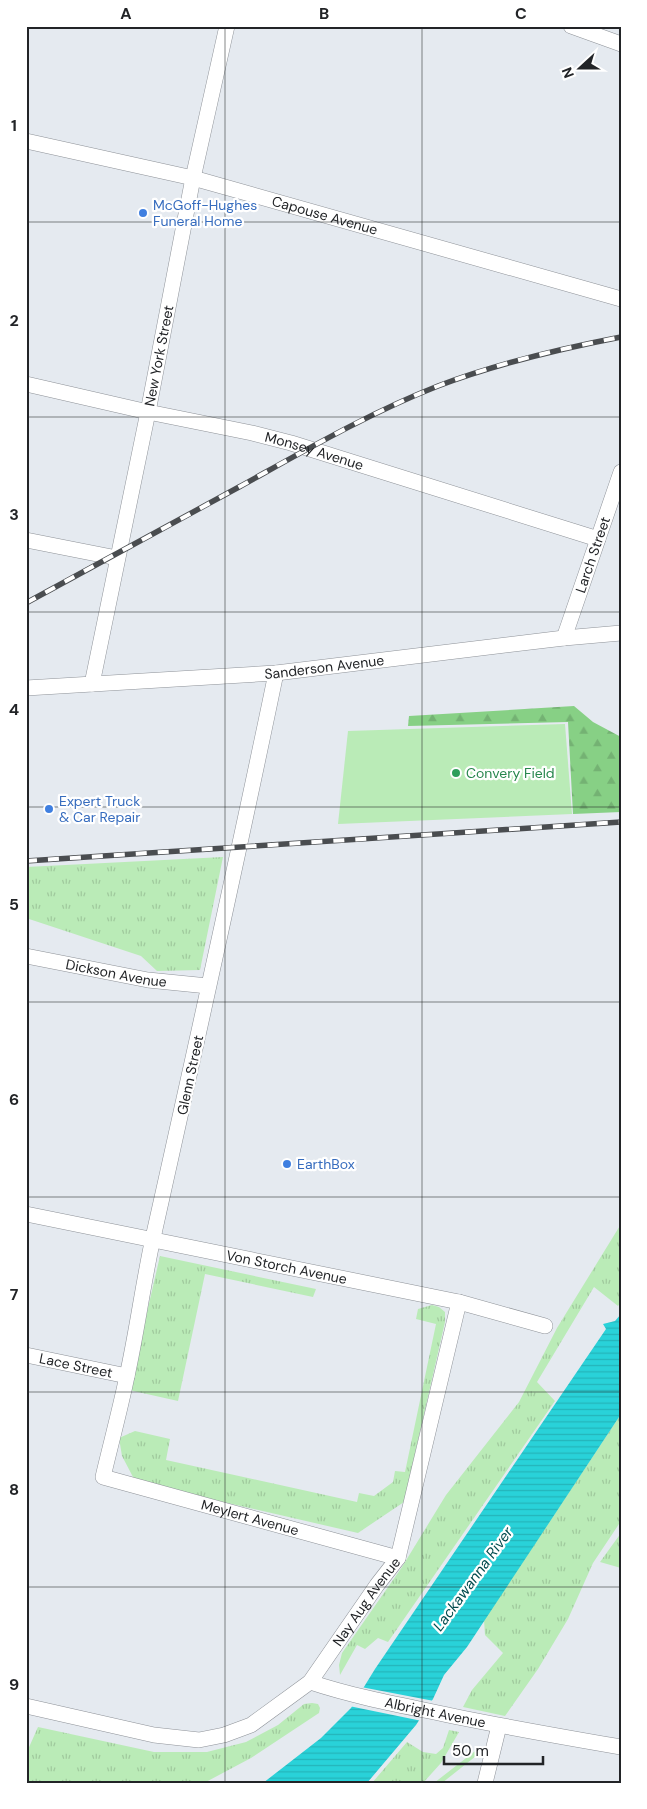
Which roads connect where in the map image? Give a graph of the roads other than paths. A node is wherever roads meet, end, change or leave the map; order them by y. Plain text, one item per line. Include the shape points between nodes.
1 (227, 26) edge
2 (571, 26) edge
3 (621, 44) edge
4 (26, 141) edge
5 (193, 178) junction
6 (621, 299) edge
7 (26, 384) edge
8 (148, 412) junction
9 (621, 472) edge
10 (26, 540) edge
11 (598, 540) junction
12 (117, 558) junction
13 (621, 633) edge
14 (564, 638) junction
15 (276, 673) junction
16 (92, 684) junction
17 (26, 688) edge
18 (26, 956) edge
19 (208, 986) junction
20 (26, 1214) edge
21 (153, 1241) junction
22 (459, 1302) junction
23 (545, 1326) dead end
24 (26, 1355) edge
25 (127, 1376) junction
26 (104, 1477) joint
27 (398, 1558) junction
28 (310, 1682) junction
29 (26, 1706) edge
30 (499, 1726) junction
31 (621, 1747) edge
32 (485, 1783) edge

1 - 5 street, New York Street
2 - 3 street
4 - 5 street, Capouse Avenue
5 - 6 street, Capouse Avenue
5 - 8 street, New York Street
7 - 8 street, Monsey Avenue
8 - 11 street, Monsey Avenue via 291,443
8 - 12 street, New York Street
9 - 11 street, Larch Street
10 - 12 street
11 - 14 street, Larch Street
12 - 16 street, New York Street
13 - 14 street, Sanderson Avenue
14 - 15 street, Sanderson Avenue
15 - 16 street, Sanderson Avenue
15 - 19 street, Glenn Street
16 - 17 street, Sanderson Avenue
18 - 19 street, Dickson Avenue via 148,980
19 - 21 street, Glenn Street
20 - 21 street, Von Storch Avenue
21 - 22 street, Von Storch Avenue
21 - 25 street, Glenn Street
22 - 23 street, Von Storch Avenue
22 - 27 street, Nay Aug Avenue
24 - 25 street, Lace Street
25 - 26 street, Glenn Street
26 - 27 street, Meylert Avenue
27 - 28 street, Nay Aug Avenue
28 - 29 street, Nay Aug Avenue via 251,1725 199,1740 154,1735
28 - 30 street, Albright Avenue via 341,1692
30 - 31 street, Albright Avenue
30 - 32 street

